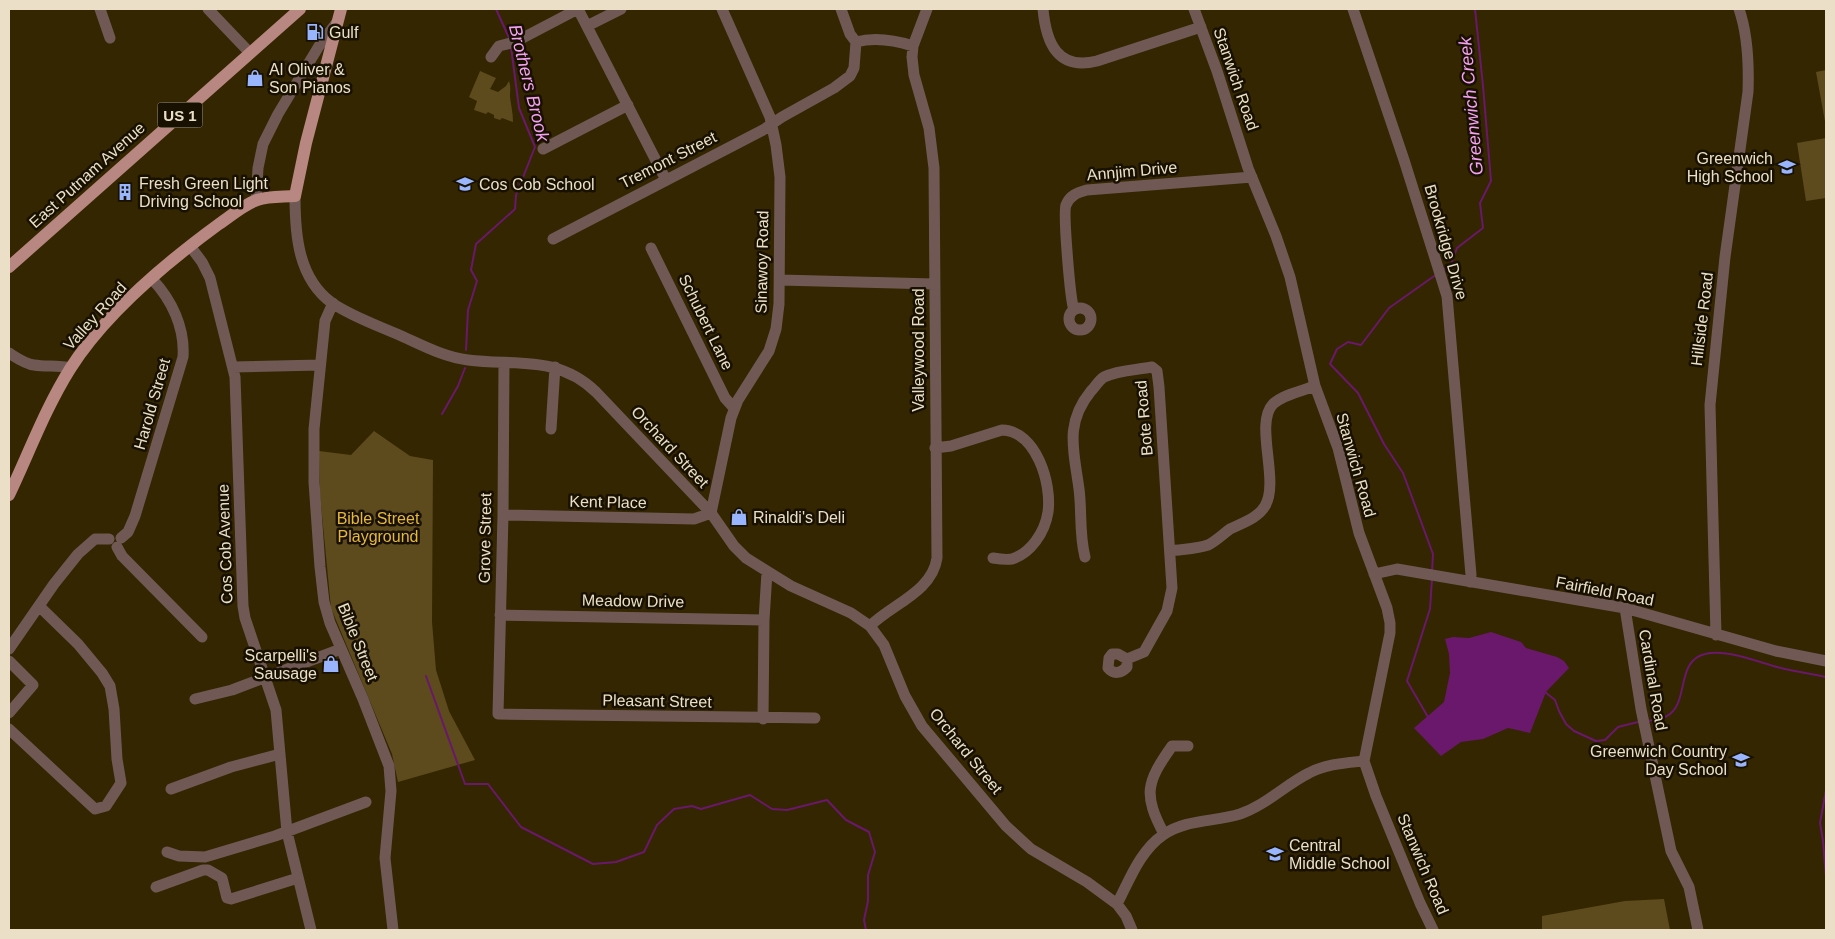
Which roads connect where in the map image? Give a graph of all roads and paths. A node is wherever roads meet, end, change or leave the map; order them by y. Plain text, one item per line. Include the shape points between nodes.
1 (100, 9) edge
2 (208, 9) edge
3 (300, 9) edge
4 (340, 9) edge
5 (578, 9) edge
6 (621, 9) edge
7 (722, 9) edge
8 (841, 9) edge
9 (927, 9) edge
10 (1043, 9) edge
11 (1194, 9) edge
12 (1353, 9) edge
13 (1739, 9) edge
14 (337, 22) junction
15 (587, 26) junction
16 (1201, 27) junction
17 (110, 38) dead end
18 (856, 42) junction
19 (913, 46) junction
20 (250, 53) junction
21 (492, 57) dead end
22 (303, 73) junction
23 (321, 82) junction
24 (628, 105) junction
25 (772, 124) junction
26 (543, 149) dead end
27 (1252, 178) junction
28 (666, 180) junction
29 (295, 196) junction
30 (256, 200) junction
31 (553, 239) dead end
32 (190, 246) junction
33 (651, 248) dead end
34 (9, 267) edge
35 (152, 279) junction
36 (780, 280) junction
37 (934, 284) junction
38 (333, 303) junction
39 (1074, 310) dead end
40 (9, 353) edge
41 (504, 363) junction
42 (320, 365) junction
43 (233, 367) junction
44 (555, 367) junction
45 (70, 368) junction
46 (1316, 386) junction
47 (734, 408) junction
48 (551, 429) dead end
49 (935, 448) junction
50 (9, 495) edge
51 (711, 513) junction
52 (503, 515) junction
53 (116, 541) junction
54 (1170, 550) junction
55 (1085, 557) dead end
56 (993, 558) dead end
57 (767, 572) junction
58 (1374, 574) junction
59 (1470, 582) junction
60 (39, 606) junction
61 (1625, 608) junction
62 (500, 615) junction
63 (764, 620) junction
64 (870, 626) junction
65 (1716, 635) junction
66 (202, 637) dead end
67 (9, 649) edge
68 (342, 649) junction
69 (1127, 660) dead end
70 (9, 661) edge
71 (1826, 661) edge
72 (266, 677) junction
73 (195, 699) dead end
74 (9, 713) edge
75 (498, 714) joint
76 (764, 718) junction
77 (815, 718) dead end
78 (9, 729) edge
79 (1188, 746) dead end
80 (280, 754) junction
81 (1364, 762) junction
82 (171, 789) dead end
83 (366, 802) dead end
84 (287, 832) junction
85 (1164, 834) junction
86 (167, 852) dead end
87 (298, 878) junction
88 (156, 887) dead end
89 (1117, 904) junction
90 (311, 930) edge
91 (393, 930) edge
92 (1132, 930) edge
93 (1433, 930) edge
94 (1698, 930) edge

1 - 17 street
2 - 20 street
3 - 20 main road, East Putnam Avenue / US 1
4 - 14 main road, Orchard Street
5 - 15 street
5 - 21 street via 499,46
6 - 15 street
7 - 25 street, Sinawoy Road
8 - 18 street
9 - 19 street, Valleywood Road
10 - 16 street via 1050,44 1059,54 1087,64
11 - 16 street, Stanwich Road
12 - 59 street, Brookridge Drive via 1448,301
13 - 65 street, Hillside Road via 1746,33 1748,92 1725,257 1710,405
14 - 22 street
14 - 23 main road, Orchard Street
15 - 24 street
16 - 27 street, Stanwich Road
18 - 19 street via 885,39
18 - 25 street, Tremont Street via 854,68 846,80
19 - 37 street, Valleywood Road via 914,75 933,153
20 - 34 main road, East Putnam Avenue / US 1
22 - 23 street
22 - 30 street via 263,144
23 - 29 main road, Orchard Street
24 - 26 street
24 - 28 street
25 - 28 street, Tremont Street
25 - 36 street, Sinawoy Road via 779,171
27 - 39 street, Annjim Drive via 1087,190 1074,194 1065,206 1070,295
27 - 46 street, Stanwich Road via 1290,277
28 - 31 street, Tremont Street
29 - 30 main road, Valley Road
29 - 38 street, Orchard Street via 304,265 317,289
30 - 32 main road, Valley Road
32 - 35 main road, Valley Road
32 - 43 street, Cos Cob Avenue via 210,278
33 - 47 street, Schubert Lane via 725,398
35 - 45 main road, Valley Road via 116,313
35 - 53 street, Harold Street via 176,315 183,358 133,521 128,532
36 - 37 street
36 - 47 street, Sinawoy Road via 779,311 772,343
37 - 49 street, Valleywood Road
38 - 41 street, Orchard Street via 450,356
38 - 42 street, Bible Street via 325,320
40 - 45 street via 34,365
41 - 44 street, Orchard Street
41 - 52 street, Grove Street
42 - 43 street
42 - 68 street, Bible Street via 314,443 318,537 324,602
43 - 72 street, Cos Cob Avenue via 238,419 241,593 245,618
44 - 48 street
44 - 51 street, Orchard Street via 573,374 590,387
45 - 50 main road, Valley Road via 45,414
46 - 54 street via 1283,397 1272,405 1268,414 1270,484 1265,506 1245,523 1209,544
46 - 58 street, Stanwich Road via 1338,448 1359,533
47 - 51 street, Sinawoy Road
49 - 56 street via 1010,430 1023,437 1038,458 1048,497 1045,526 1024,553 1010,560
49 - 64 street, Valleywood Road via 936,566 925,584
51 - 52 street, Kent Place via 694,520
51 - 57 street, Orchard Street via 739,552
52 - 62 street, Grove Street
53 - 60 street via 100,538 90,542
53 - 66 street via 122,556
54 - 55 street, Bote Road via 1158,379 1152,367 1102,378 1076,417 1072,431 1081,544
54 - 69 street, Bote Road via 1172,588 1167,612 1144,652
57 - 63 street
57 - 64 street, Orchard Street via 806,594 851,613
58 - 59 street, Fairfield Road via 1393,570
58 - 81 street, Stanwich Road via 1387,608 1390,628
59 - 61 street, Fairfield Road
60 - 67 street
60 - 78 street via 78,644 110,686 122,783 106,806 96,808
61 - 65 street, Fairfield Road
61 - 94 street, Cardinal Road via 1643,721 1671,851 1689,888
62 - 63 street, Meadow Drive
62 - 75 street, Grove Street
63 - 76 street
64 - 89 street, Orchard Street via 884,645 905,696 922,726 1006,826 1032,849
65 - 71 street, Fairfield Road
68 - 72 street
68 - 91 street, Bible Street via 388,766 390,791 385,858
70 - 74 street via 33,685
72 - 73 street
72 - 80 street, Cos Cob Avenue via 276,710
75 - 76 street, Pleasant Street
76 - 77 street, Pleasant Street
79 - 85 street via 1172,746 1152,779 1150,801
80 - 82 street via 231,767
80 - 84 street, Cos Cob Avenue
81 - 85 street via 1330,765 1311,772 1250,810 1228,818 1189,824
81 - 93 street, Stanwich Road
83 - 84 street
84 - 86 street via 206,857
84 - 87 street, Cos Cob Avenue
85 - 89 street via 1139,860
87 - 88 street via 231,899 227,898 222,878 208,870
87 - 90 street, Cos Cob Avenue
89 - 92 street, Orchard Street

